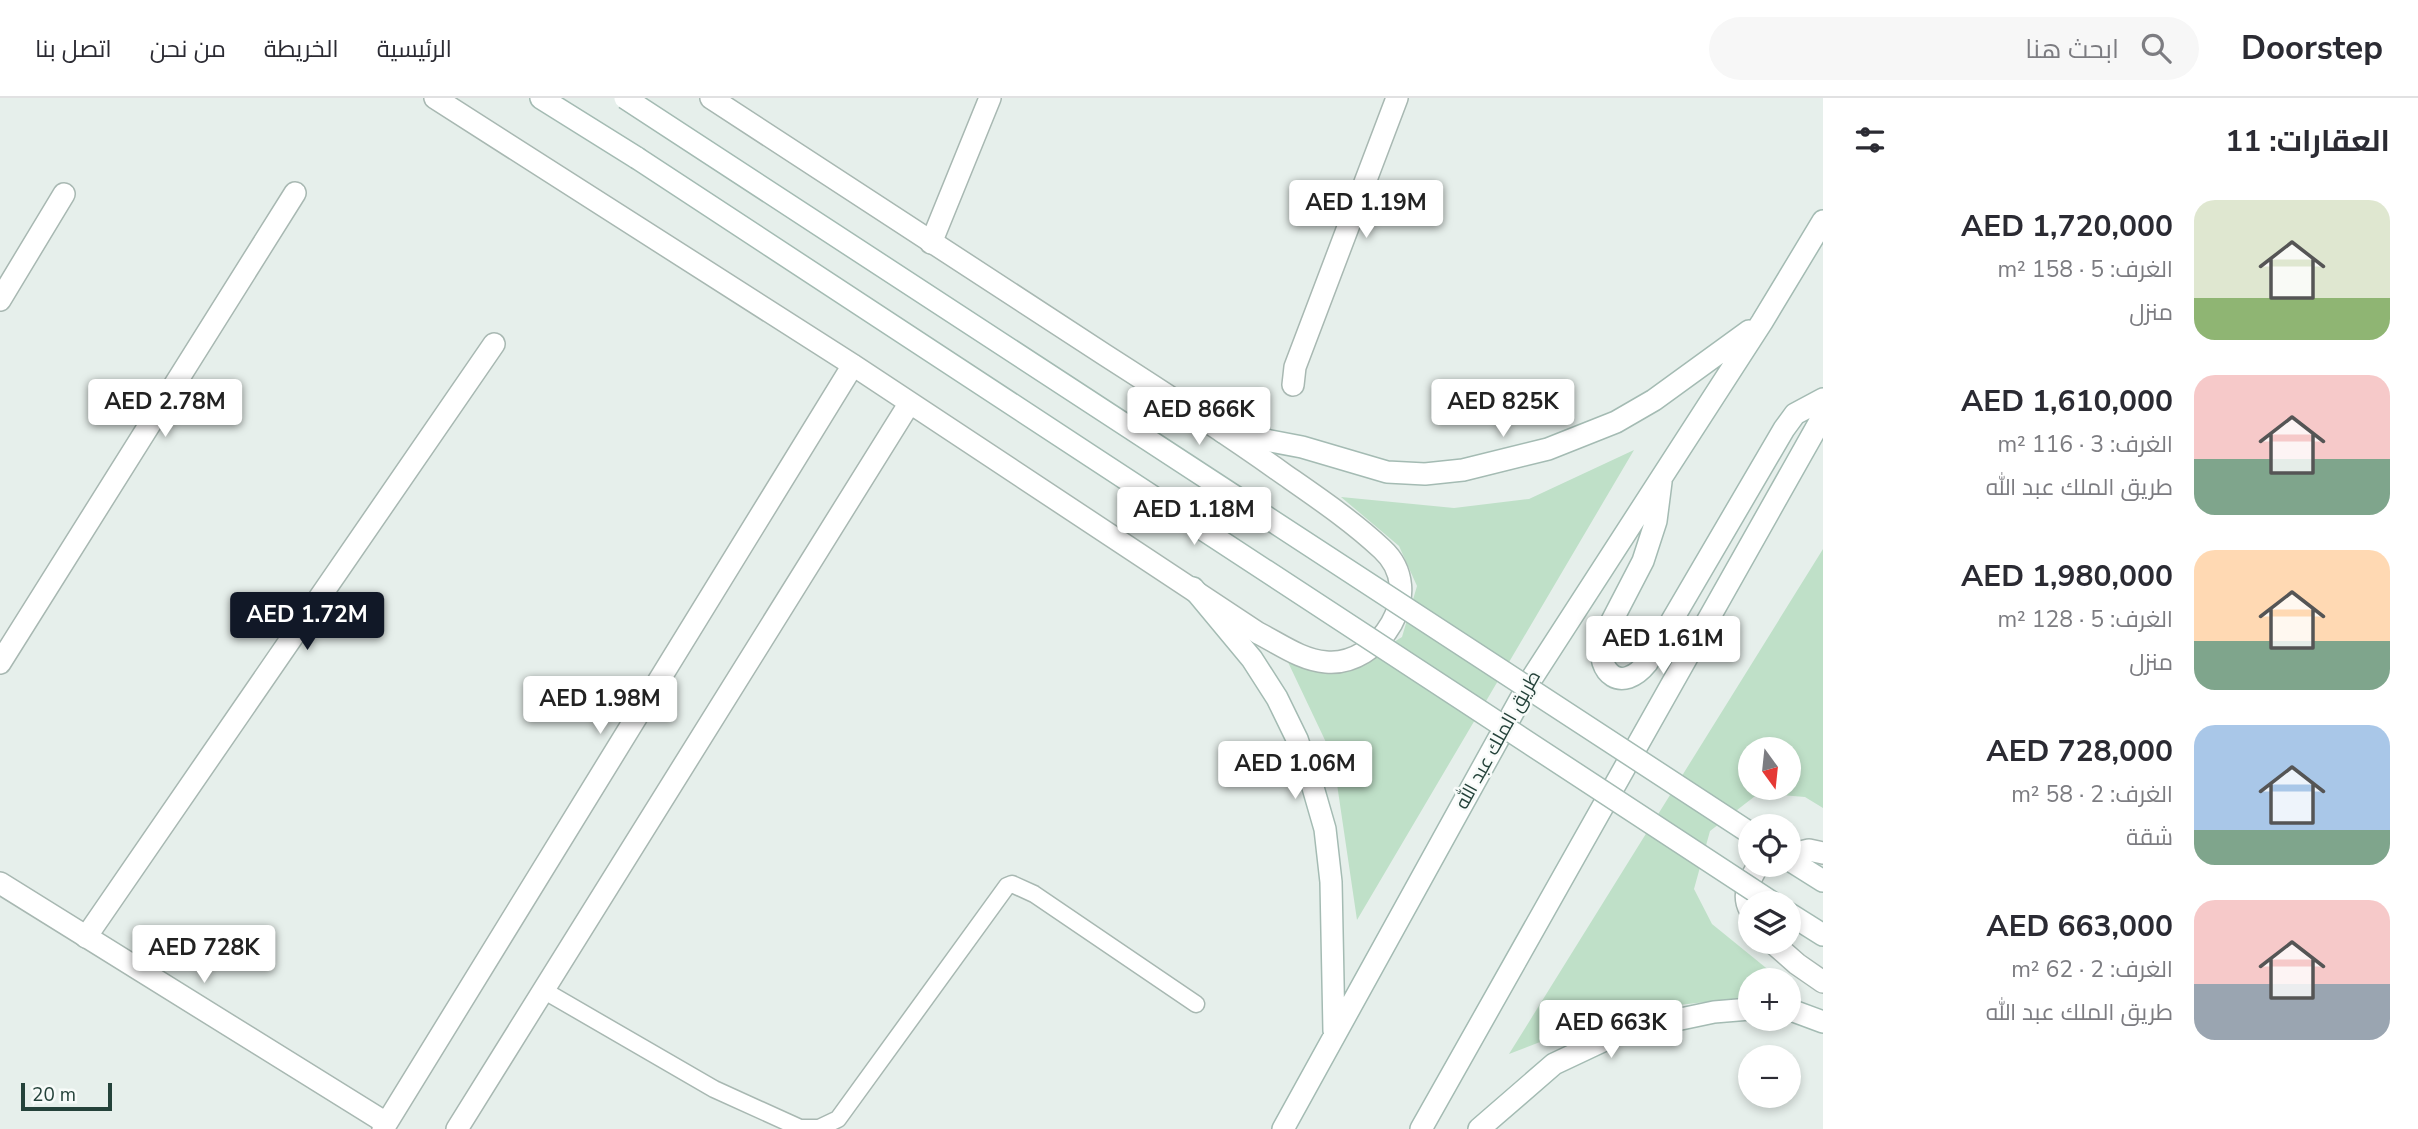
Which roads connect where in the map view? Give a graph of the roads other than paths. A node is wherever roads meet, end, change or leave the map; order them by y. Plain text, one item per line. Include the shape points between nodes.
1 (435, 98) edge
2 (541, 98) edge
3 (625, 98) edge
4 (711, 98) edge
5 (990, 98) edge
6 (1397, 98) edge
7 (295, 193) dead end
8 (64, 194) dead end
9 (1823, 222) edge
10 (931, 243) junction
11 (0, 300) edge
12 (1762, 322) junction
13 (494, 344) dead end
14 (853, 365) junction
15 (1293, 385) dead end
16 (1823, 399) edge
17 (909, 404) junction
18 (1823, 416) edge
19 (1223, 432) junction
20 (1662, 477) junction
21 (1193, 588) junction
22 (0, 663) edge
23 (1738, 826) edge
24 (1801, 853) edge
25 (1823, 853) edge
26 (1801, 866) edge
27 (1823, 881) edge
28 (0, 883) edge
29 (1755, 891) edge
30 (1801, 921) edge
31 (1823, 935) edge
32 (86, 937) junction
33 (1786, 954) edge
34 (1823, 982) edge
35 (543, 990) junction
36 (1196, 1004) dead end
37 (1738, 1010) edge
38 (1801, 1013) edge
39 (1823, 1021) edge
40 (1334, 1034) junction
41 (384, 1126) edge
42 (457, 1129) edge
43 (1283, 1129) edge
44 (1421, 1129) edge
45 (1479, 1129) edge

1 - 14 main road
2 - 29 main road, bridge
3 - 23 main road, bridge
4 - 10 main road
5 - 10 main road
6 - 15 main road
7 - 22 main road
8 - 11 main road
9 - 12 main road, طريق الملك عبد الله
10 - 19 main road
12 - 19 main road via 1616,422 1548,449 1463,470 1387,472 1302,447
12 - 20 main road, طريق الملك عبد الله
13 - 32 main road
14 - 17 main road
14 - 41 main road
16 - 20 main road via 1795,414 1784,429 1647,663 1634,676 1619,680 1606,670 1600,648 1643,561 1656,521
17 - 21 main road
17 - 35 main road
18 - 44 main road
19 - 21 main road via 1348,519 1389,555 1399,574 1399,609 1376,642 1354,658 1327,663 1304,657 1258,633
20 - 40 main road, طريق الملك عبد الله via 1531,678
21 - 40 main road via 1252,659 1277,698 1310,777 1325,829 1331,882
24 - 25 main road
26 - 27 main road
28 - 32 main road
30 - 31 main road
32 - 41 main road
33 - 34 main road
35 - 36 lane via 714,1089 800,1128 819,1128 838,1119 1012,884 1034,894
35 - 42 main road
37 - 45 main road via 1624,1031 1554,1064
38 - 39 main road
40 - 43 main road, طريق الملك عبد الله

